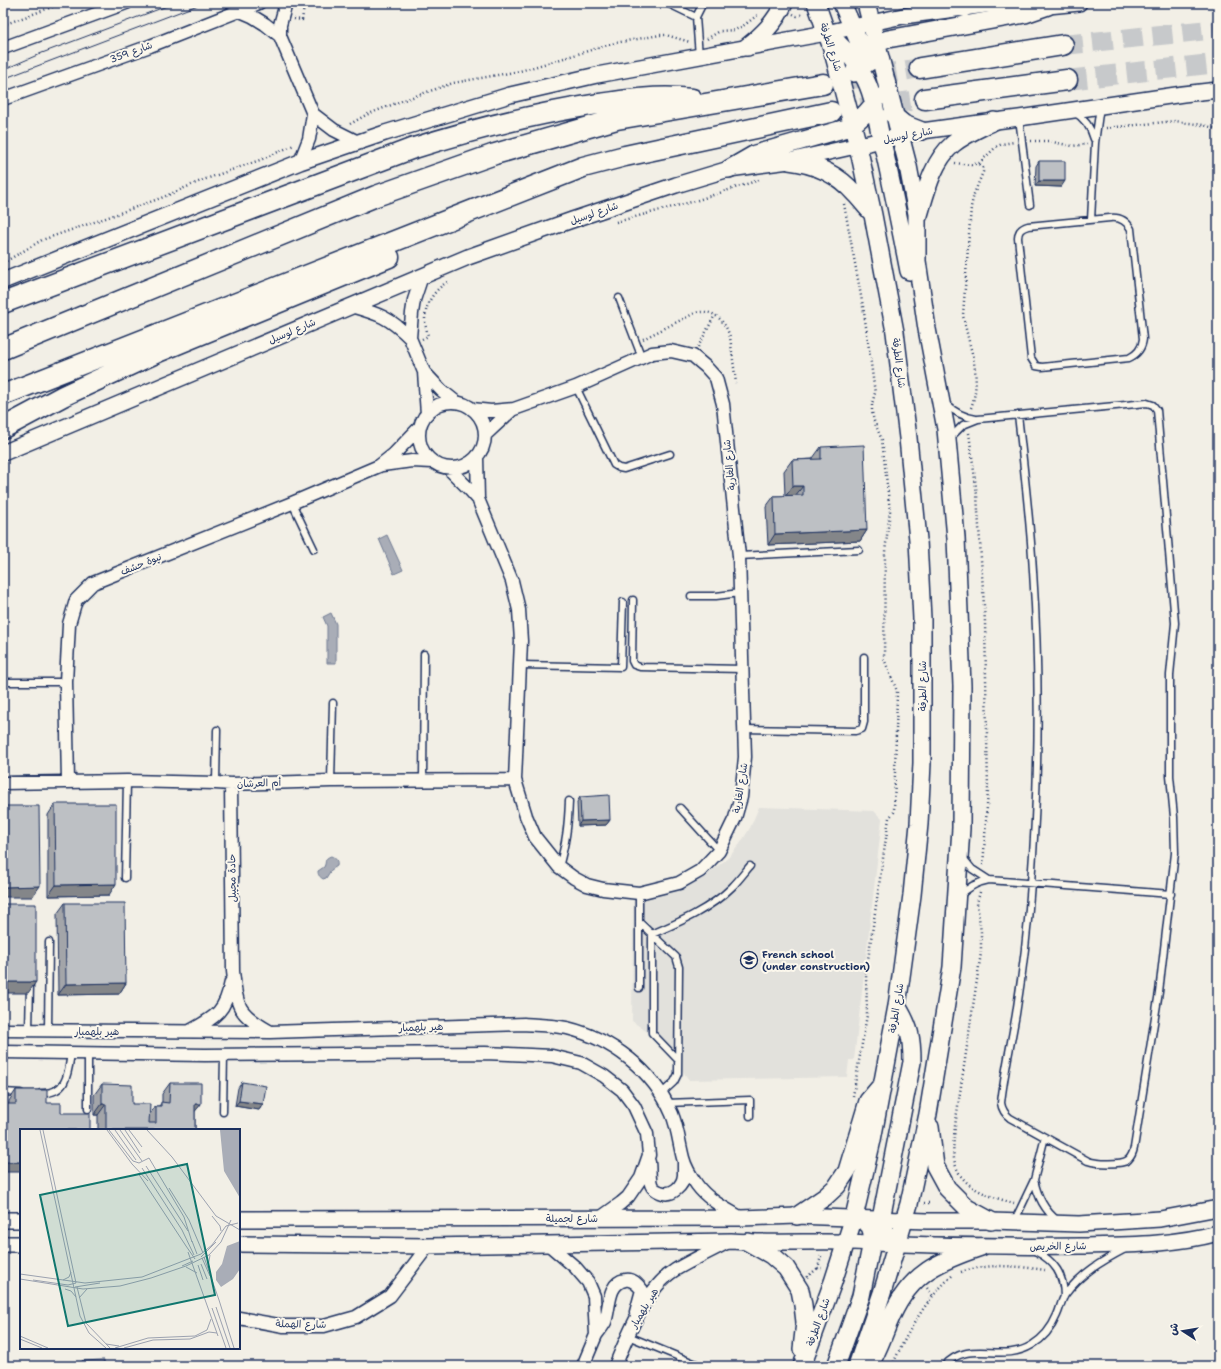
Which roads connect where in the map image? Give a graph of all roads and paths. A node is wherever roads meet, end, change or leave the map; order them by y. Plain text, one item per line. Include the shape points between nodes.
1 (63, 3) edge
2 (126, 3) edge
3 (259, 3) edge
4 (286, 3) edge
5 (667, 3) edge
6 (703, 3) edge
7 (784, 3) edge
8 (816, 3) edge
9 (842, 3) edge
10 (866, 3) edge
11 (921, 3) edge
12 (1079, 3) edge
13 (1048, 6) junction
14 (964, 8) junction
15 (238, 10) junction
16 (696, 17) junction
17 (872, 23) junction
18 (3, 25) edge
19 (853, 27) junction
20 (826, 34) junction
21 (280, 36) junction
22 (1063, 45) tunnel mouth
23 (747, 47) junction
24 (3, 48) edge
25 (866, 54) junction
26 (699, 56) junction
27 (920, 68) tunnel mouth
28 (884, 75) junction
29 (1068, 80) tunnel mouth
30 (823, 84) dead end
31 (1218, 90) edge
32 (876, 98) junction
33 (3, 99) edge
34 (925, 99) tunnel mouth
35 (714, 103) junction
36 (1100, 106) junction
37 (840, 110) junction
38 (1072, 110) junction
39 (313, 114) junction
40 (895, 117) junction
41 (1019, 118) junction
42 (994, 121) junction
43 (853, 124) junction
44 (1097, 128) junction
45 (1218, 129) edge
46 (922, 131) junction
47 (900, 136) junction
48 (882, 140) junction
49 (358, 142) junction
50 (1095, 143) junction
51 (858, 146) junction
52 (789, 161) junction
53 (300, 162) junction
54 (583, 167) junction
55 (729, 170) junction
56 (1030, 205) dead end
57 (873, 215) junction
58 (1090, 220) junction
59 (917, 223) junction
60 (422, 276) junction
61 (3, 281) edge
62 (619, 298) dead end
63 (3, 303) edge
64 (351, 306) junction
65 (714, 315) junction
66 (927, 329) junction
67 (410, 338) junction
68 (642, 339) dead end
69 (3, 349) edge
70 (693, 356) junction
71 (642, 358) junction
72 (424, 372) junction
73 (736, 383) dead end
74 (576, 387) junction
75 (3, 394) edge
76 (939, 394) junction
77 (456, 402) junction
78 (514, 408) junction
79 (472, 409) junction
80 (427, 414) junction
81 (1018, 415) junction
82 (978, 419) junction
83 (420, 427) junction
84 (3, 428) edge
85 (485, 435) junction
86 (947, 442) junction
87 (3, 453) edge
88 (670, 454) dead end
89 (477, 458) junction
90 (432, 462) junction
91 (379, 466) junction
92 (448, 468) junction
93 (478, 499) junction
94 (292, 503) junction
95 (314, 549) dead end
96 (859, 550) dead end
97 (739, 556) junction
98 (740, 593) junction
99 (691, 596) dead end
100 (633, 600) dead end
101 (623, 602) dead end
102 (424, 654) dead end
103 (864, 657) dead end
104 (520, 665) junction
105 (743, 669) junction
106 (6, 682) dead end
107 (66, 682) junction
108 (333, 703) dead end
109 (744, 729) junction
110 (217, 730) dead end
111 (423, 780) junction
112 (515, 780) junction
113 (68, 781) junction
114 (128, 781) junction
115 (331, 781) junction
116 (3, 783) edge
117 (216, 783) junction
118 (231, 784) junction
119 (569, 801) dead end
120 (680, 808) dead end
121 (719, 851) junction
122 (959, 852) junction
123 (750, 866) dead end
124 (558, 867) junction
125 (125, 878) dead end
126 (989, 880) junction
127 (1031, 883) junction
128 (639, 893) junction
129 (1171, 894) junction
130 (956, 900) junction
131 (639, 922) junction
132 (652, 934) junction
133 (49, 942) dead end
134 (233, 971) junction
135 (31, 979) edge
136 (639, 988) dead end
137 (897, 1006) junction
138 (3, 1030) edge
139 (29, 1030) junction
140 (48, 1030) junction
141 (190, 1031) junction
142 (270, 1032) junction
143 (3, 1052) edge
144 (71, 1053) junction
145 (88, 1053) junction
146 (224, 1055) junction
147 (678, 1060) junction
148 (883, 1083) junction
149 (3, 1092) edge
150 (663, 1098) junction
151 (88, 1109) dead end
152 (223, 1112) dead end
153 (928, 1114) junction
154 (750, 1116) dead end
155 (1045, 1138) junction
156 (649, 1155) junction
157 (683, 1159) junction
158 (1034, 1180) junction
159 (1218, 1208) edge
160 (797, 1216) junction
161 (600, 1218) junction
162 (741, 1218) junction
163 (854, 1218) junction
164 (240, 1219) edge
165 (880, 1219) junction
166 (3, 1220) edge
167 (20, 1220) edge
168 (905, 1220) junction
169 (991, 1221) junction
170 (1014, 1222) junction
171 (1061, 1223) junction
172 (1218, 1233) edge
173 (731, 1241) junction
174 (748, 1242) junction
175 (846, 1242) junction
176 (872, 1242) junction
177 (3, 1244) edge
178 (20, 1244) edge
179 (240, 1244) edge
180 (548, 1244) junction
181 (897, 1244) junction
182 (1134, 1245) junction
183 (428, 1246) junction
184 (981, 1247) junction
185 (1028, 1247) junction
186 (1059, 1272) junction
187 (1064, 1297) junction
188 (240, 1318) edge
189 (634, 1322) junction
190 (596, 1335) junction
191 (628, 1336) junction
192 (583, 1366) edge
193 (615, 1366) edge
194 (701, 1366) edge
195 (799, 1366) edge
196 (802, 1366) edge
197 (836, 1366) edge
198 (857, 1366) edge
199 (869, 1366) edge
200 (892, 1366) edge
201 (944, 1366) edge

1 - 18 path
2 - 24 street
3 - 15 street, شارع 359
4 - 21 street
5 - 16 lane
6 - 16 lane
7 - 23 main road via 775,20
8 - 20 main road, شارع الطرفة
9 - 19 main road
10 - 17 main road
11 - 14 main road
12 - 13 street
13 - 14 street via 1024,4
13 - 25 main road via 1025,14 902,36
14 - 17 street
15 - 21 street via 265,24
15 - 33 street, شارع 359 via 150,46
16 - 26 lane
17 - 19 street
17 - 25 main road
19 - 20 street
19 - 25 main road
20 - 23 street
20 - 25 main road via 846,50
20 - 37 main road, شارع الطرفة via 832,48
21 - 39 street
22 - 27 highway
23 - 26 street
25 - 28 main road
25 - 32 main road
25 - 37 main road
26 - 49 street via 597,74 510,95
28 - 32 main road
28 - 40 main road
29 - 34 highway
30 - 35 highway
31 - 36 street, شارع لوسيل
32 - 40 main road
32 - 43 main road via 867,112
32 - 48 main road
35 - 63 highway via 679,97 644,98 534,115 474,129 410,149
35 - 69 highway via 617,119 495,154 376,196
36 - 38 street, شارع لوسيل
36 - 44 lane
37 - 43 main road, شارع الطرفة
37 - 54 highway
38 - 41 street, شارع لوسيل
38 - 50 lane via 1087,124
39 - 49 street via 334,130
39 - 53 street via 309,139
40 - 46 main road via 904,124
40 - 47 main road
41 - 42 street, شارع لوسيل
41 - 56 lane
42 - 46 street, شارع لوسيل
42 - 59 main road via 961,138 944,154 926,191
43 - 51 main road, شارع الطرفة
43 - 55 main road via 844,129 755,154
44 - 45 path via 1175,121
44 - 50 lane
46 - 47 street, شارع لوسيل
47 - 48 street, شارع لوسيل
47 - 59 main road via 916,204
48 - 51 street, شارع لوسيل
48 - 66 main road via 912,287
49 - 53 street
50 - 58 lane
51 - 52 street, شارع لوسيل
51 - 57 main road, شارع الطرفة
52 - 55 street, شارع لوسيل
52 - 57 main road via 814,166 837,177 856,194
53 - 61 street
54 - 75 highway
54 - 84 highway via 542,191 364,268 160,351
55 - 60 street, شارع لوسيل via 572,220
57 - 137 main road, شارع الطرفة via 895,332 918,540 922,619 922,763 919,824
58 - 58 lane via 1028,226 1019,231 1031,358 1033,364 1039,367 1129,358 1137,353 1142,344 1131,229 1120,218
59 - 66 main road via 917,261
60 - 64 street, شارع لوسيل
60 - 67 street via 414,300
62 - 71 lane
64 - 67 street via 389,319
64 - 87 street, شارع لوسيل
65 - 68 path via 708,312 695,313
65 - 70 path
65 - 73 path via 728,330
66 - 76 main road
67 - 72 street
70 - 71 street, شارع الغارية via 671,351 652,353
70 - 97 street, شارع الغارية via 716,378 723,404
71 - 74 street, شارع الغارية
72 - 77 street
72 - 80 street
74 - 78 street, شارع الغارية
74 - 88 lane via 614,465 624,469
76 - 82 lane via 951,409 968,418
76 - 86 main road
77 - 79 street
77 - 80 street via 435,407
78 - 79 street, شارع الغارية via 491,411
78 - 85 street, شارع الغارية
79 - 85 street via 484,425
80 - 83 street
81 - 82 lane
81 - 127 lane via 1027,493 1037,649 1036,805
81 - 129 lane via 1147,403 1157,410 1175,623 1170,675 1170,776 1175,835
82 - 86 lane via 963,425
83 - 90 street via 422,450
83 - 91 street, نيوة حشف
85 - 89 street
86 - 122 main road via 956,538 962,686
89 - 92 street via 461,468
89 - 93 street, شارع الغارية
90 - 91 street, نيوة حشف via 412,460
90 - 92 street
91 - 94 street, نيوة حشف
92 - 93 street, شارع الغارية
93 - 104 street, شارع الغارية via 514,588 519,610
94 - 95 lane
94 - 107 street, نيوة حشف via 93,583 76,600 69,624
96 - 97 lane
97 - 98 street, شارع الغارية
98 - 99 lane
98 - 105 street, شارع الغارية
100 - 105 lane via 634,665
101 - 104 lane via 621,667
102 - 111 lane
103 - 109 lane via 862,729
104 - 112 street, شارع الغارية
105 - 109 street, شارع الغارية
106 - 107 lane
107 - 113 street, نيوة حشف
108 - 115 lane
109 - 121 street, شارع الغارية via 745,758 741,797 735,818
110 - 117 lane
111 - 112 street, أم العرشان
111 - 115 street, أم العرشان
112 - 124 street, شارع الغارية via 535,837
113 - 114 street, أم العرشان
113 - 116 street, أم العرشان
114 - 117 street, أم العرشان
114 - 125 lane
115 - 118 street, أم العرشان
117 - 118 street, أم العرشان
118 - 134 street, حادة مجيبل
119 - 124 lane via 566,843
120 - 121 lane
121 - 128 street, شارع الغارية via 700,871 679,883
122 - 126 lane via 972,869
122 - 130 main road
123 - 132 lane via 719,898 686,919
124 - 128 street, شارع الغارية via 587,885
126 - 127 lane
126 - 130 lane via 967,888
127 - 129 lane
127 - 155 lane via 1022,969 1001,1103 1005,1114 1010,1118
128 - 131 lane
129 - 155 lane via 1159,992 1131,1156 1122,1162 1092,1163
130 - 153 main road via 952,967
131 - 132 lane
131 - 136 lane
132 - 147 lane via 652,1033
132 - 147 lane via 676,957 679,967
133 - 140 lane
134 - 141 street, حادة مجيبل via 229,994 220,1012
134 - 142 street, حادة مجيبل via 238,1006 253,1022
135 - 139 lane
137 - 148 main road, شارع الطرفة
137 - 165 main road via 908,1028 912,1043 912,1062
138 - 139 street, هير بلهمبار
139 - 140 street, هير بلهمبار
140 - 141 street, هير بلهمبار
141 - 142 street, هير بلهمبار
142 - 150 street, هير بلهمبار via 524,1024 566,1028 592,1036 615,1048 646,1074
143 - 144 street
144 - 145 street
144 - 149 lane via 67,1074 60,1089 45,1093
145 - 146 street
145 - 151 lane
146 - 152 lane
146 - 156 street via 485,1053 552,1056 581,1063 622,1090 634,1106 647,1134
147 - 150 lane via 678,1077
148 - 160 main road via 868,1101 846,1171 837,1186 825,1198
148 - 163 main road, شارع الطرفة
150 - 154 lane via 750,1100
150 - 157 street, هير بلهمبار via 672,1114
153 - 168 main road
153 - 169 main road via 935,1166 948,1188 967,1208
155 - 158 lane
156 - 157 street via 651,1184 663,1194 677,1189 684,1176
156 - 161 street via 634,1190
157 - 162 street, هير بلهمبار via 697,1185 708,1197
158 - 170 lane
158 - 171 lane via 1040,1200
159 - 171 street via 1160,1219
160 - 162 street, شارع لجميلة
160 - 163 street, شارع لجميلة
161 - 162 street, شارع لجميلة
161 - 164 street, شارع لجميلة
163 - 165 street, شارع لجميلة
163 - 175 main road, شارع الطرفة
163 - 176 main road via 865,1221 870,1227 873,1234
165 - 168 street, شارع لجميلة
165 - 181 main road via 884,1231
166 - 167 street
168 - 169 street
168 - 181 main road
169 - 170 street
170 - 171 street
172 - 182 street, شارع الخريص
173 - 174 street
173 - 180 street
173 - 189 street, هير بلهمبار via 674,1271 659,1284
174 - 175 street
174 - 195 main road via 786,1268 800,1290 805,1322
175 - 176 street
175 - 196 main road, شارع الطرفة
176 - 181 street
176 - 197 main road via 861,1296
177 - 178 street
179 - 183 street
180 - 183 street
180 - 190 street via 588,1282 594,1296
181 - 184 street, شارع الخريص
181 - 198 main road
182 - 185 street, شارع الخريص
182 - 187 lane via 1088,1271
183 - 188 street, شارع الهملة via 390,1296 356,1317 324,1326 284,1326
184 - 185 street, شارع الخريص
184 - 199 main road via 954,1256 927,1270 907,1289 892,1314
185 - 186 lane via 1048,1258
186 - 187 lane
186 - 200 path via 1014,1266 972,1268 954,1274 923,1308
187 - 201 lane via 1053,1325 1032,1345 1004,1353 966,1352 953,1357
189 - 190 street via 642,1290 636,1282 626,1279 617,1283 612,1292 605,1323
189 - 191 street, هير بلهمبار
190 - 192 street
191 - 193 street, هير بلهمبار
191 - 194 lane

